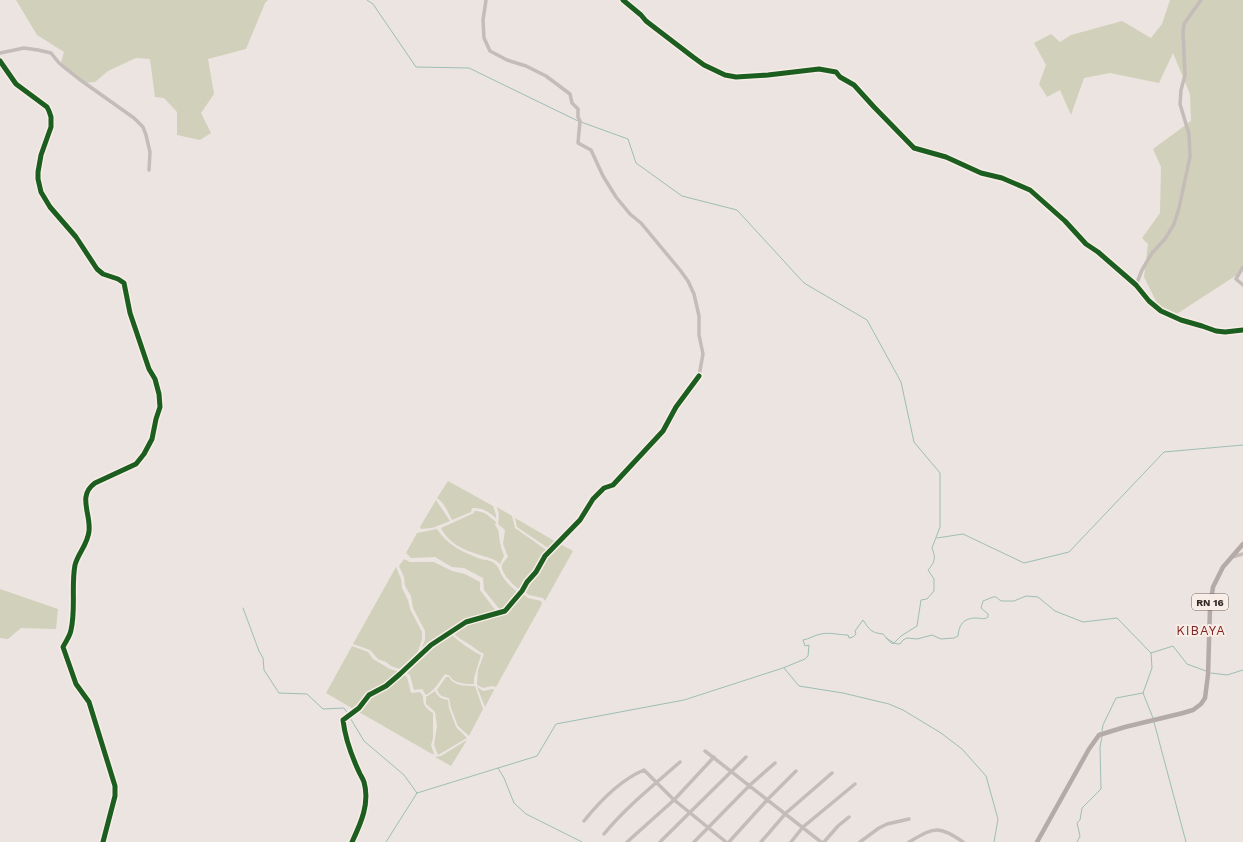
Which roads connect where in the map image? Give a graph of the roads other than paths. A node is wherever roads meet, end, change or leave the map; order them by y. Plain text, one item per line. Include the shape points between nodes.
1 (486, 0) edge
2 (624, 0) edge
3 (1201, 0) edge
4 (0, 53) edge
5 (0, 61) edge
6 (149, 170) dead end
7 (1243, 267) edge
8 (1136, 285) junction
9 (1243, 285) edge
10 (1243, 330) edge
11 (1243, 544) edge
12 (1243, 554) edge
13 (1231, 557) junction
14 (705, 751) dead end
15 (714, 757) junction
16 (746, 757) dead end
17 (680, 762) dead end
18 (774, 763) dead end
19 (732, 771) junction
20 (796, 771) dead end
21 (832, 773) dead end
22 (657, 783) junction
23 (855, 784) dead end
24 (750, 785) junction
25 (768, 799) junction
26 (674, 800) junction
27 (690, 813) junction
28 (786, 814) junction
29 (849, 817) dead end
30 (909, 819) dead end
31 (584, 821) dead end
32 (803, 827) junction
33 (709, 828) junction
34 (604, 834) dead end
35 (103, 842) edge
36 (352, 842) edge
37 (627, 842) edge
38 (660, 842) edge
39 (694, 842) edge
40 (726, 842) edge
41 (729, 842) edge
42 (761, 842) edge
43 (791, 842) edge
44 (822, 842) edge
45 (860, 842) edge
46 (909, 842) edge
47 (963, 842) edge
48 (1037, 842) edge

1 - 36 street via 483,20 487,47 494,54 539,72 570,94 578,109 580,121 578,143 591,150 616,197 688,281 699,316 703,354 699,376 676,406 663,431 626,472 593,499 580,520 545,556 508,609 466,622 431,645 386,686 369,695 359,708 343,720 348,741 364,782 365,795 361,824
2 - 8 street via 646,21 693,57 725,75 736,78 768,76 819,69 836,72 854,85 914,148 946,157 1030,190 1086,244
3 - 8 street via 1184,24 1183,32 1185,75 1180,104 1189,134 1190,156 1179,208 1174,224 1150,257
4 - 6 street via 24,48 51,54 79,79 134,118 143,127 146,135 150,152
5 - 35 street via 16,84 47,107 51,127 39,162 38,179 41,192 50,207 76,236 97,269 124,283 130,313 147,364 158,386 160,407 152,439 140,459 136,464 94,483 86,495 84,501 89,516 89,532 75,564 72,624 63,649 76,684 89,702 115,786 115,796
7 - 9 street via 1236,279
8 - 10 street via 1149,301 1165,314 1216,331
11 - 13 main road, RN 16
12 - 13 street
13 - 48 main road, RN 16 via 1217,578 1211,596 1208,673 1205,698 1201,704 1193,710 1102,734 1089,749
14 - 15 street
15 - 19 street
15 - 26 street
16 - 19 street
17 - 22 street
18 - 24 street
19 - 24 street
19 - 27 street
20 - 25 street
21 - 28 street
22 - 26 street
22 - 31 street via 644,770 634,774 604,798
22 - 34 street via 615,820
23 - 32 street
24 - 25 street
24 - 33 street
25 - 28 street
25 - 41 street
26 - 27 street
26 - 37 street
27 - 33 street
27 - 38 street
28 - 32 street
28 - 42 street
29 - 44 street
30 - 45 street via 878,828
32 - 43 street
32 - 44 street
33 - 39 street
33 - 40 street
46 - 47 street via 934,829 946,832

